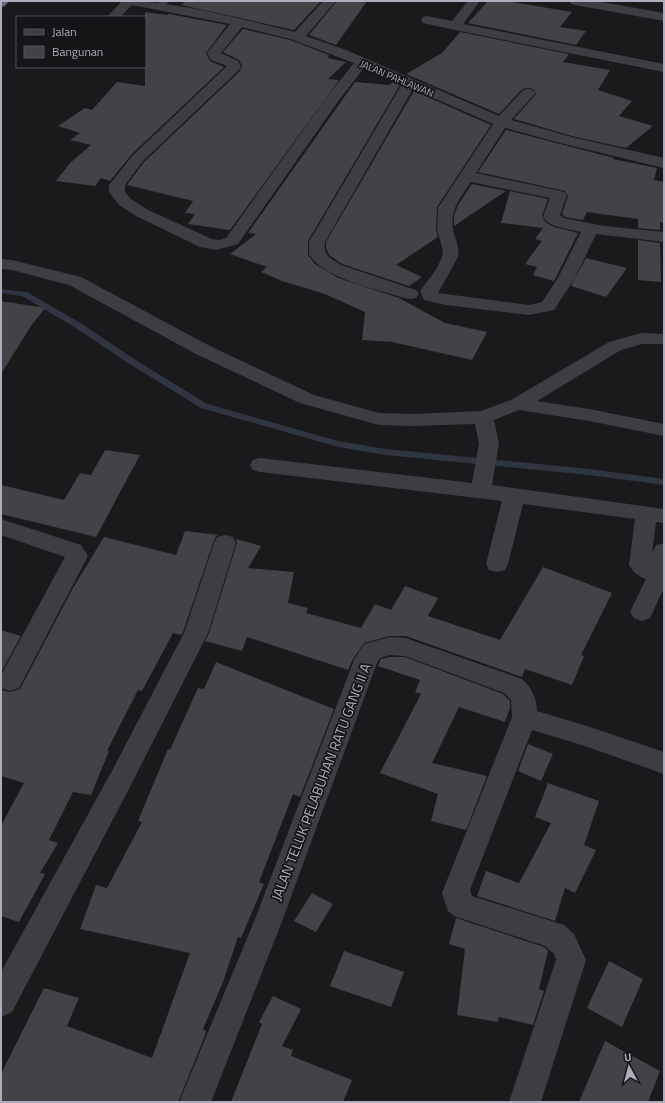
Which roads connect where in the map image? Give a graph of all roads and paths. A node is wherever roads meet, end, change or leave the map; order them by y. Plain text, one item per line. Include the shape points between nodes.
1 (129, 1) edge
2 (330, 1) edge
3 (474, 1) edge
4 (575, 1) edge
5 (162, 4) edge
6 (114, 16) edge
7 (664, 17) edge
8 (427, 20) dead end
9 (239, 22) junction
10 (455, 26) junction
11 (298, 37) junction
12 (361, 63) junction
13 (664, 68) edge
14 (409, 83) junction
15 (528, 93) dead end
16 (500, 122) junction
17 (664, 163) edge
18 (466, 176) junction
19 (591, 228) junction
20 (664, 238) edge
21 (1, 264) edge
22 (410, 294) dead end
23 (664, 339) edge
24 (518, 404) junction
25 (483, 417) junction
26 (664, 430) edge
27 (260, 465) dead end
28 (481, 491) junction
29 (514, 497) junction
30 (655, 514) edge
31 (1, 527) edge
32 (225, 543) dead end
33 (664, 551) edge
34 (497, 564) dead end
35 (662, 575) edge
36 (642, 612) dead end
37 (10, 681) dead end
38 (524, 717) junction
39 (664, 763) edge
40 (1, 1002) edge
41 (195, 1102) edge
42 (525, 1102) edge

1 - 5 street, JALAN PAHLAWAN
1 - 6 street
2 - 11 street
3 - 10 street
4 - 7 street
5 - 9 street, JALAN PAHLAWAN
8 - 10 street
9 - 11 street, JALAN PAHLAWAN
9 - 12 street via 214,53 216,57 233,64 234,67 138,158 117,185 117,192 125,202 206,244 223,245 232,241
10 - 13 street
11 - 12 street, JALAN PAHLAWAN
12 - 14 street, JALAN PAHLAWAN
14 - 16 street, JALAN PAHLAWAN
14 - 22 street via 317,242 316,249 319,258 339,270
15 - 16 street
16 - 17 street, JALAN PAHLAWAN
16 - 18 street
18 - 19 street via 559,195 551,217 557,221
18 - 19 street via 446,208 450,257 429,291 430,296 529,310 548,306 564,285
19 - 20 street
21 - 25 street via 75,280 203,350 307,399 379,419
23 - 24 street via 641,338 615,346
24 - 25 street
24 - 26 street
25 - 28 street via 490,443
27 - 28 street
28 - 29 street
29 - 30 street
29 - 34 street
30 - 35 street via 640,564 648,571
31 - 37 street via 73,551 77,556
32 - 40 street via 196,633 126,770
33 - 35 street
35 - 36 street
38 - 39 street
38 - 41 street, JALAN TELUK PELABUHAN RATU GANG II A via 523,698 518,690 510,685 406,647 383,647 372,651
38 - 42 street, JALAN TELUK PELABUHAN RATU GANG II A via 456,895 458,902 464,907 554,935 564,944 571,960

